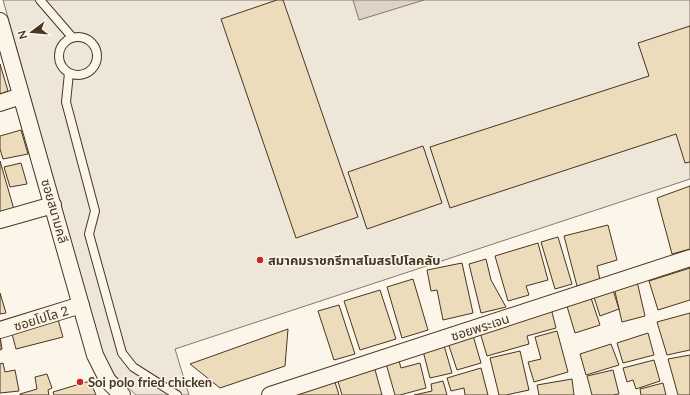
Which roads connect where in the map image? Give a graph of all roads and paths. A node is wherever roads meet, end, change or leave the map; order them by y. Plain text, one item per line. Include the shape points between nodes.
1 (40, 0) edge
2 (0, 21) edge
3 (72, 37) junction
4 (69, 73) junction
5 (21, 96) junction
6 (0, 103) edge
7 (53, 205) junction
8 (0, 220) edge
9 (690, 258) edge
10 (81, 305) junction
11 (0, 330) edge
12 (122, 395) edge
13 (176, 395) edge
14 (270, 395) edge

1 - 3 lane
2 - 5 street, ซอยสนามคลี
3 - 4 lane via 66,40 59,50 60,63
3 - 4 lane via 84,37 89,40 97,56 92,68 87,72 75,75
4 - 13 lane via 66,102 95,210 89,234 122,353 133,367
5 - 6 street
5 - 7 street, ซอยสนามคลี
7 - 8 street
7 - 10 street, ซอยสนามคลี
9 - 14 street, ซอยพระเจน
10 - 11 street, ซอยโปโล 2
10 - 12 street, ซอยสนามคลี via 95,355 108,381

